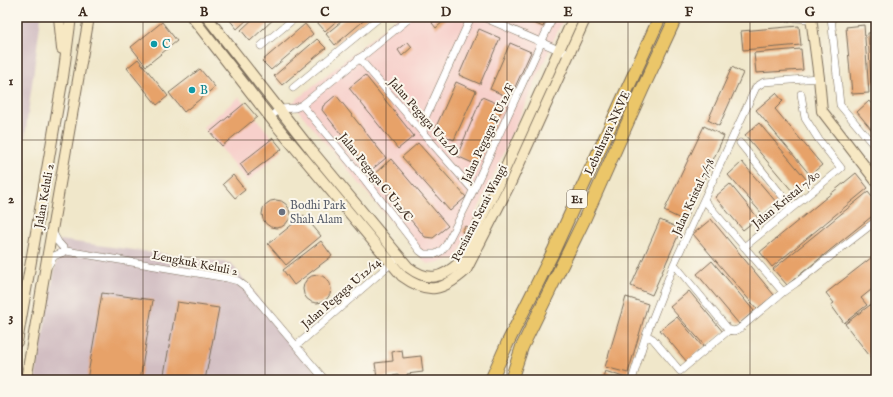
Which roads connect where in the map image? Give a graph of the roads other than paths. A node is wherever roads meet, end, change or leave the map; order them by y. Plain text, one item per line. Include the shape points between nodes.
1 (59, 17) edge
2 (71, 17) edge
3 (89, 17) edge
4 (192, 17) edge
5 (207, 17) edge
6 (296, 17) edge
7 (380, 17) edge
8 (412, 17) edge
9 (471, 17) edge
10 (484, 17) edge
11 (553, 17) edge
12 (574, 17) edge
13 (586, 17) edge
14 (660, 17) edge
15 (676, 17) edge
16 (776, 17) edge
17 (831, 17) edge
18 (811, 18) edge
19 (541, 43) junction
20 (261, 46) dead end
21 (564, 52) junction
22 (359, 58) junction
23 (63, 77) junction
24 (820, 78) junction
25 (292, 88) dead end
26 (801, 94) dead end
27 (302, 105) junction
28 (280, 109) junction
29 (270, 117) junction
30 (423, 134) junction
31 (740, 143) dead end
32 (876, 148) edge
33 (876, 181) edge
34 (473, 190) junction
35 (704, 200) junction
36 (792, 208) junction
37 (876, 221) edge
38 (52, 228) junction
39 (744, 247) junction
40 (66, 251) junction
41 (436, 254) joint
42 (400, 256) junction
43 (391, 264) junction
44 (674, 264) junction
45 (43, 275) junction
46 (783, 292) junction
47 (730, 330) junction
48 (646, 335) junction
49 (17, 342) edge
50 (296, 346) junction
51 (26, 380) edge
52 (325, 380) edge
53 (492, 380) edge
54 (511, 380) edge
55 (632, 380) edge

1 - 23 street
2 - 23 street, Jalan Keluli 2
3 - 38 street, Jalan Keluli 2
4 - 29 street, Persiaran Serai Wangi
5 - 28 street, Persiaran Serai Wangi
6 - 20 street
7 - 25 street
8 - 22 street
9 - 30 street via 425,118
10 - 19 street
11 - 19 street, Jalan Pegaga F U12/F
12 - 21 street, Persiaran Serai Wangi
13 - 21 street, Persiaran Serai Wangi
14 - 53 highway, Lebuhraya NKVE / E1
15 - 54 highway, Lebuhraya NKVE / E1 via 584,220 522,347
16 - 18 street
17 - 32 street via 840,105
18 - 24 street
19 - 21 street
19 - 34 street, Jalan Pegaga F U12/F
21 - 42 street, Persiaran Serai Wangi via 459,263 441,275 424,277 408,266
21 - 43 street, Persiaran Serai Wangi via 510,184 466,270 455,280 430,289 409,282
22 - 27 street
22 - 30 street, Jalan Pegaga U12/D
23 - 49 street, Jalan Keluli 2
24 - 33 street via 822,111
24 - 35 street, Jalan Kristal 7/78 via 764,82 756,87
26 - 36 street, Jalan Kristal 7/80 via 805,118 841,168
27 - 28 street
27 - 41 street, Jalan Pegaga C U12/C via 420,251 424,254
28 - 29 street
28 - 42 street, Persiaran Serai Wangi
29 - 43 street, Persiaran Serai Wangi
30 - 34 street, Jalan Pegaga U12/D
31 - 36 street
34 - 41 street, Jalan Pegaga F U12/F via 446,245
35 - 39 street
35 - 44 street, Jalan Kristal 7/78
36 - 39 street, Jalan Kristal 7/80
37 - 46 street
38 - 40 street via 54,237
38 - 45 street, Jalan Keluli 2
39 - 46 street
40 - 45 street via 54,256
40 - 50 street, Lengkuk Keluli 2 via 238,282 247,288
42 - 43 street, Jalan Pegaga U12/14
43 - 50 street, Jalan Pegaga U12/14
44 - 47 street
44 - 48 street, Jalan Kristal 7/78
45 - 51 street, Jalan Keluli 2
46 - 47 street via 739,329
47 - 48 street via 680,371 653,339
48 - 55 street, Jalan Kristal 7/78
50 - 52 street, Lengkuk Keluli 2

